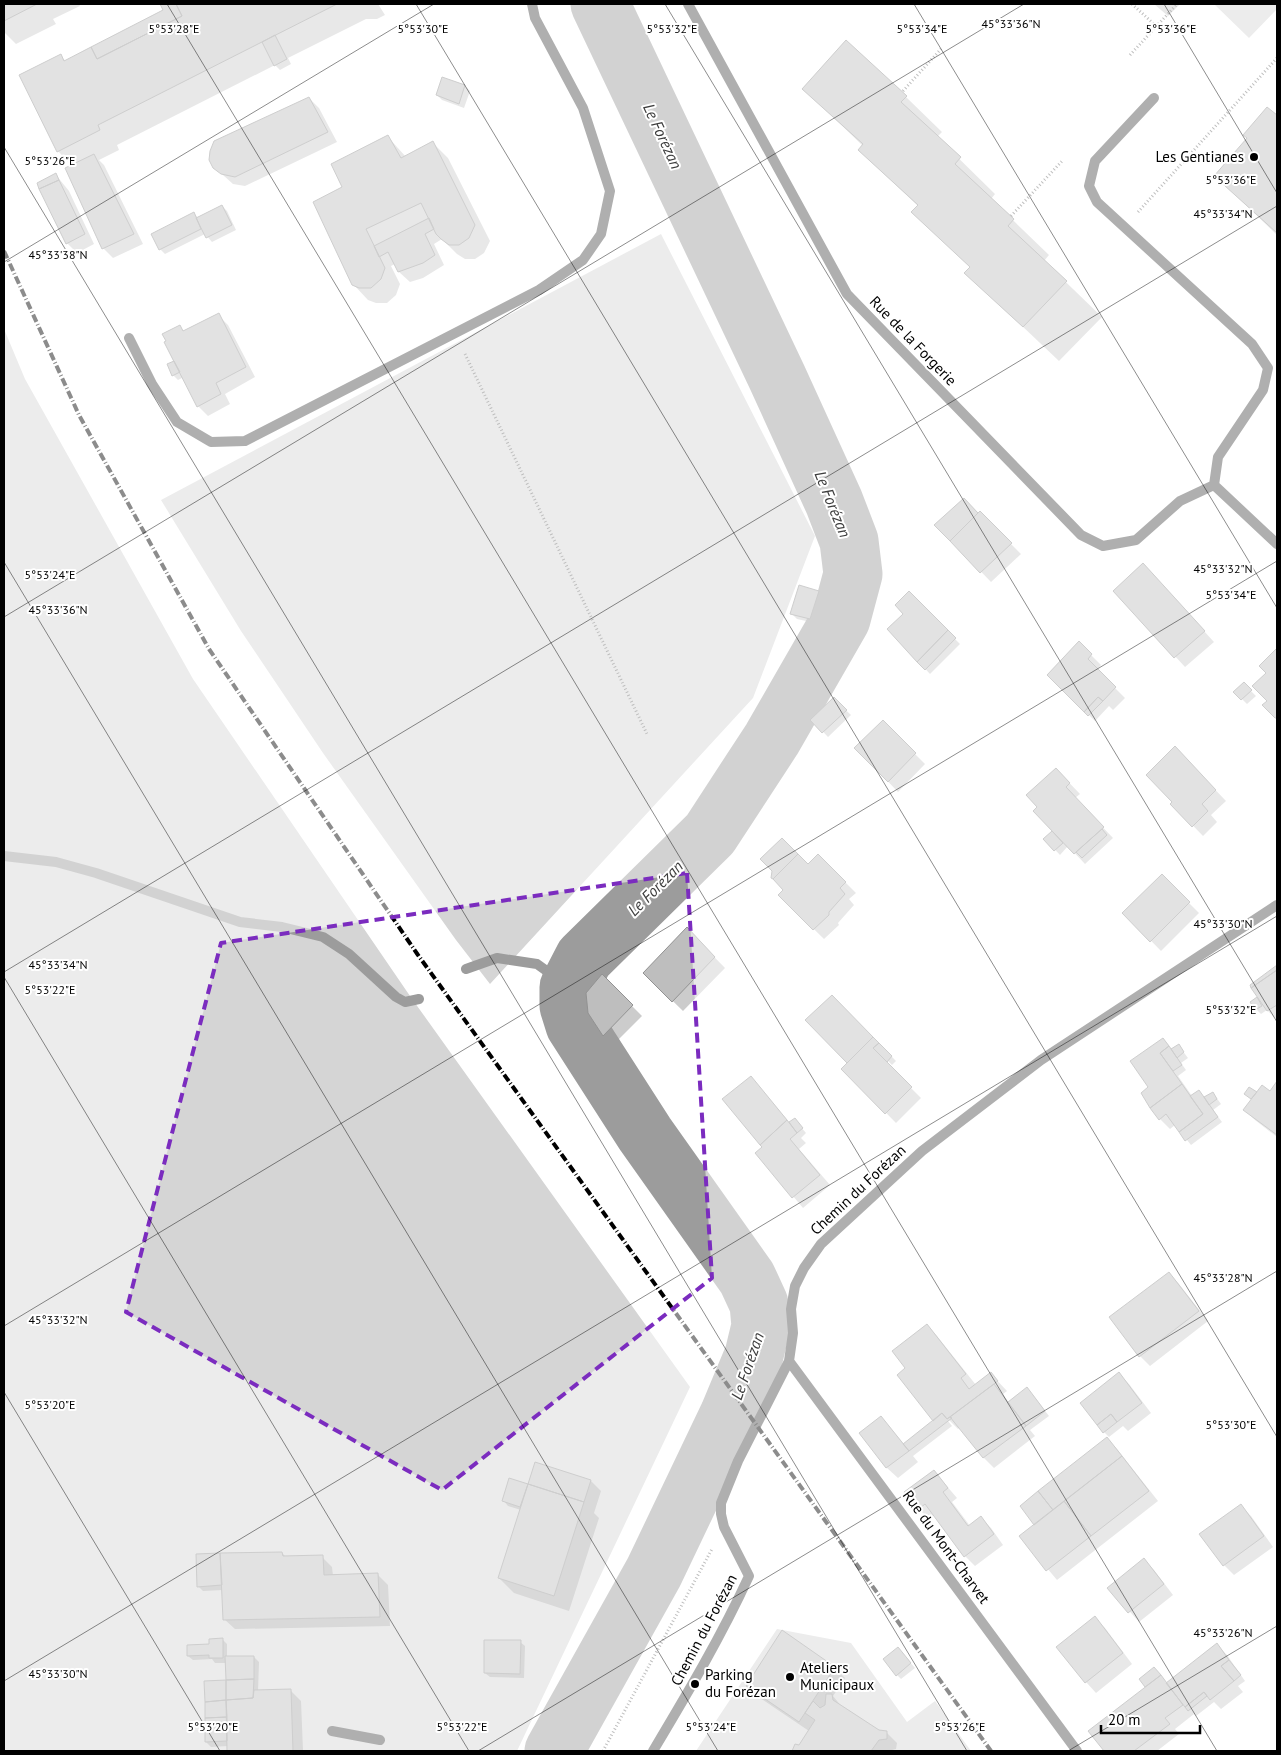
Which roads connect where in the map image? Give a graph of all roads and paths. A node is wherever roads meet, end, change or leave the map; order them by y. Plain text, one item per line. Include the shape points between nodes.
1 (532, 4) edge
2 (688, 4) edge
3 (1132, 4) edge
4 (1177, 4) edge
5 (1156, 26) junction
6 (941, 48) dead end
7 (1130, 55) dead end
8 (1277, 58) edge
9 (902, 91) dead end
10 (1154, 98) dead end
11 (1063, 160) dead end
12 (1011, 216) dead end
13 (1124, 227) junction
14 (454, 333) junction
15 (129, 338) dead end
16 (1214, 485) junction
17 (1277, 544) edge
18 (647, 734) dead end
19 (1277, 904) edge
20 (789, 1361) junction
21 (724, 1527) junction
22 (332, 1732) dead end
23 (380, 1740) dead end
24 (603, 1751) edge
25 (653, 1751) edge
26 (1077, 1751) edge

1 - 14 street via 535,18 583,108 610,191 601,234 583,260 539,290
2 - 16 street, Rue de la Forgerie via 847,294 1081,534 1103,546 1136,540 1180,502
3 - 5 path
4 - 5 path
5 - 7 path
6 - 9 path
8 - 13 path
10 - 13 street via 1095,161 1089,186 1097,202
11 - 12 path
13 - 16 street via 1252,344 1268,368 1263,390 1218,457
14 - 15 street via 245,441 211,442 177,422 152,384
14 - 18 path
16 - 17 street
19 - 20 street, Chemin du Forézan via 1041,1060 922,1151 842,1223 821,1244 795,1286
20 - 21 street, Chemin du Forézan via 721,1502
20 - 26 street, Rue du Mont-Charvet
21 - 24 path
21 - 25 street, Chemin du Forézan via 750,1576 697,1678
22 - 23 street

